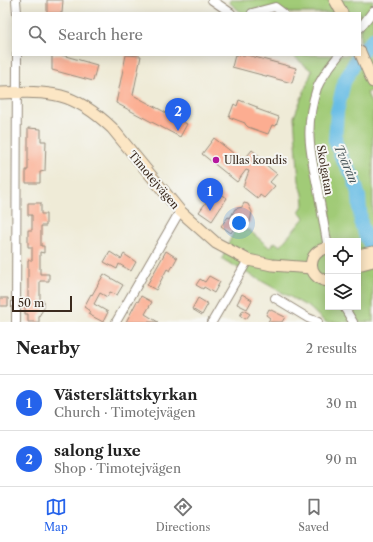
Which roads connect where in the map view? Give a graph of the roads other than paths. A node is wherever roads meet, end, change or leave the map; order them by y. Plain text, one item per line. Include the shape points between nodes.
1 (16, 0) edge
2 (212, 0) edge
3 (335, 0) edge
4 (373, 11) edge
5 (16, 12) edge
6 (230, 12) edge
7 (256, 12) edge
8 (282, 12) edge
9 (342, 12) edge
10 (361, 27) edge
11 (361, 54) edge
12 (17, 56) edge
13 (338, 56) edge
14 (372, 78) edge
15 (17, 92) junction
16 (0, 93) edge
17 (180, 211) junction
18 (326, 238) edge
19 (325, 248) edge
20 (373, 252) edge
21 (361, 258) edge
22 (361, 259) edge
23 (248, 260) junction
24 (373, 261) edge
25 (312, 268) junction
26 (325, 280) edge
27 (275, 298) dead end
28 (346, 310) edge
29 (307, 320) edge
30 (16, 322) edge
31 (116, 322) edge
32 (212, 322) edge
33 (318, 322) edge
34 (353, 322) edge

1 - 5 street
2 - 6 street
3 - 9 street
4 - 10 street
7 - 8 street via 275,7
11 - 14 street
12 - 15 street
13 - 18 street, Skolgatan via 318,87 309,133 311,158
15 - 16 street, Timotejvägen
15 - 17 street, Timotejvägen via 65,96 93,112 112,128
15 - 30 street
17 - 23 street, Timotejvägen via 216,243
17 - 31 street
19 - 25 street via 315,253
20 - 21 street
22 - 24 street
23 - 25 street, Timotejvägen
23 - 32 street
25 - 26 street via 318,277
27 - 29 street
28 - 34 street
29 - 33 street

